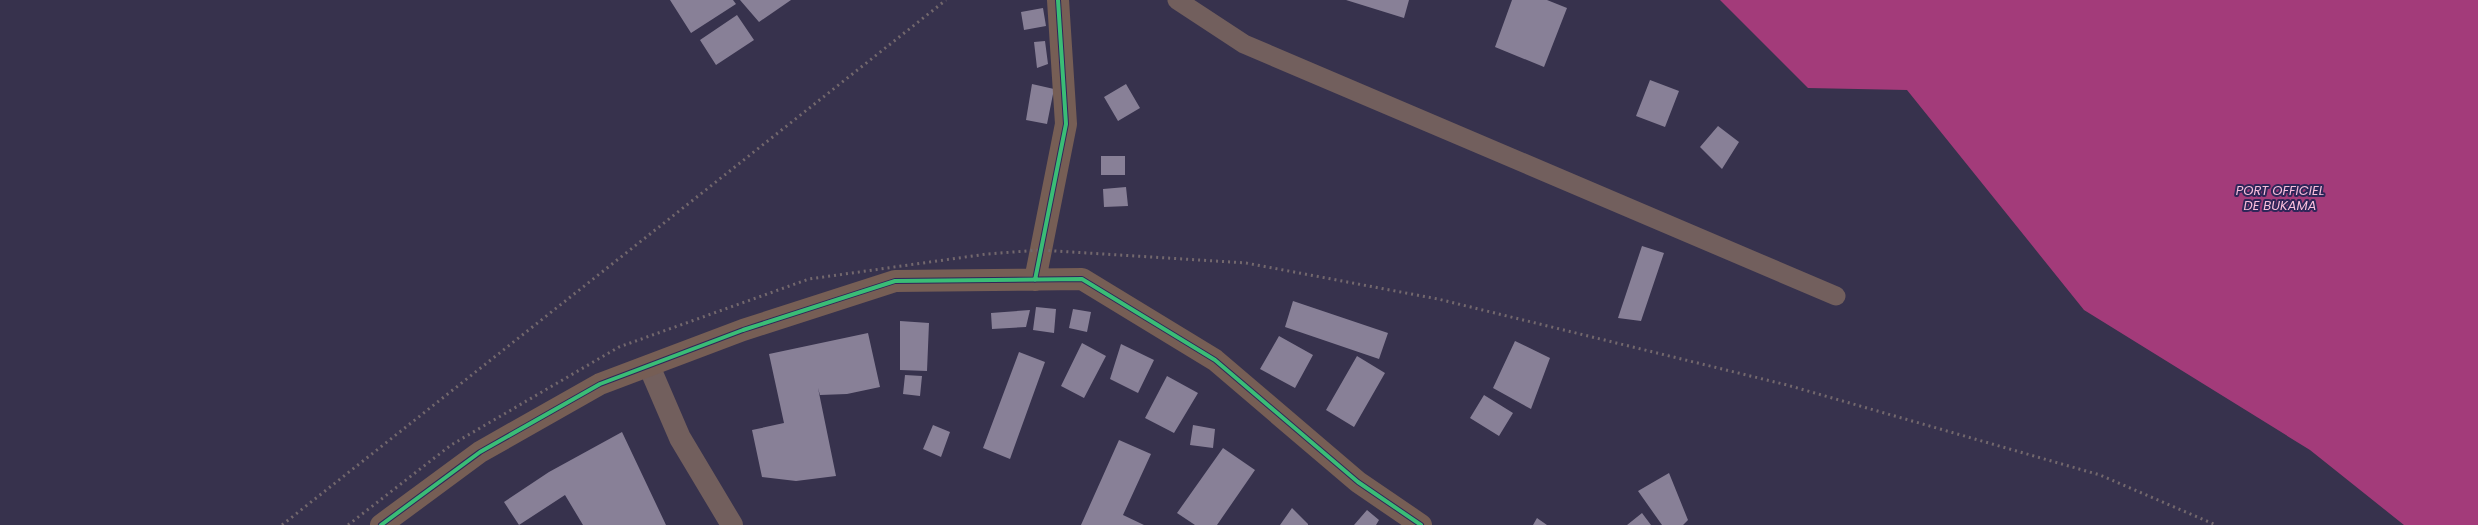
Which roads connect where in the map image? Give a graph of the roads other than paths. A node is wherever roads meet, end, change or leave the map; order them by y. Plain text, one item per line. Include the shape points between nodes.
1 (1058, 0) edge
2 (1177, 0) edge
3 (1035, 280) junction
4 (1836, 296) dead end
5 (648, 366) junction
6 (381, 525) edge
7 (732, 525) edge
8 (1421, 525) edge

1 - 3 street via 1066,124
2 - 4 lane via 1244,44
3 - 5 street via 895,281 743,330
3 - 8 street via 1082,279 1215,360 1358,482
5 - 6 street via 600,384 480,452
5 - 7 street via 680,438

